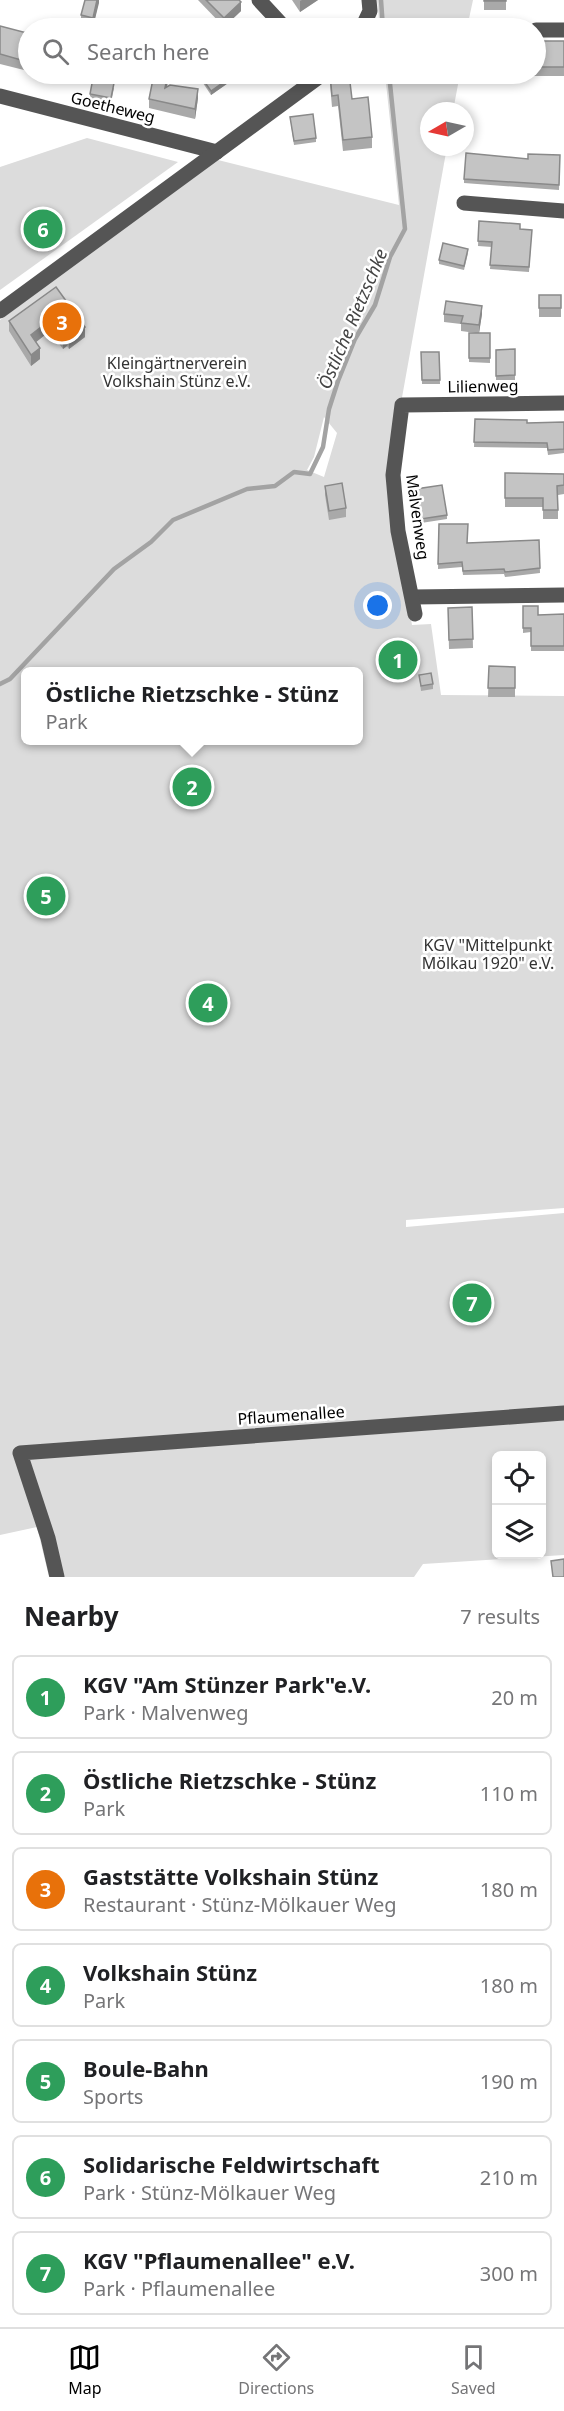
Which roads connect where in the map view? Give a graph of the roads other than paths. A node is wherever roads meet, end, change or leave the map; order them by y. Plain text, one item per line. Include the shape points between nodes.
1 (259, 0) edge
2 (369, 0) edge
3 (276, 18) edge
4 (367, 18) edge
5 (546, 30) edge
6 (564, 30) edge
7 (309, 84) edge
8 (0, 96) edge
9 (217, 152) junction
10 (464, 203) dead end
11 (564, 211) edge
12 (0, 311) edge
13 (564, 403) edge
14 (402, 405) joint
15 (564, 595) edge
16 (413, 597) junction
17 (415, 614) dead end
18 (564, 1413) edge
19 (57, 1577) edge

1 - 3 street
2 - 4 street
5 - 6 street
7 - 9 street
8 - 9 street, Goetheweg
9 - 12 street
10 - 11 street
13 - 14 street, Lilienweg
14 - 16 street, Malvenweg via 393,475 398,531
15 - 16 street
16 - 17 street, Malvenweg
18 - 19 street, Pflaumenallee via 20,1453

